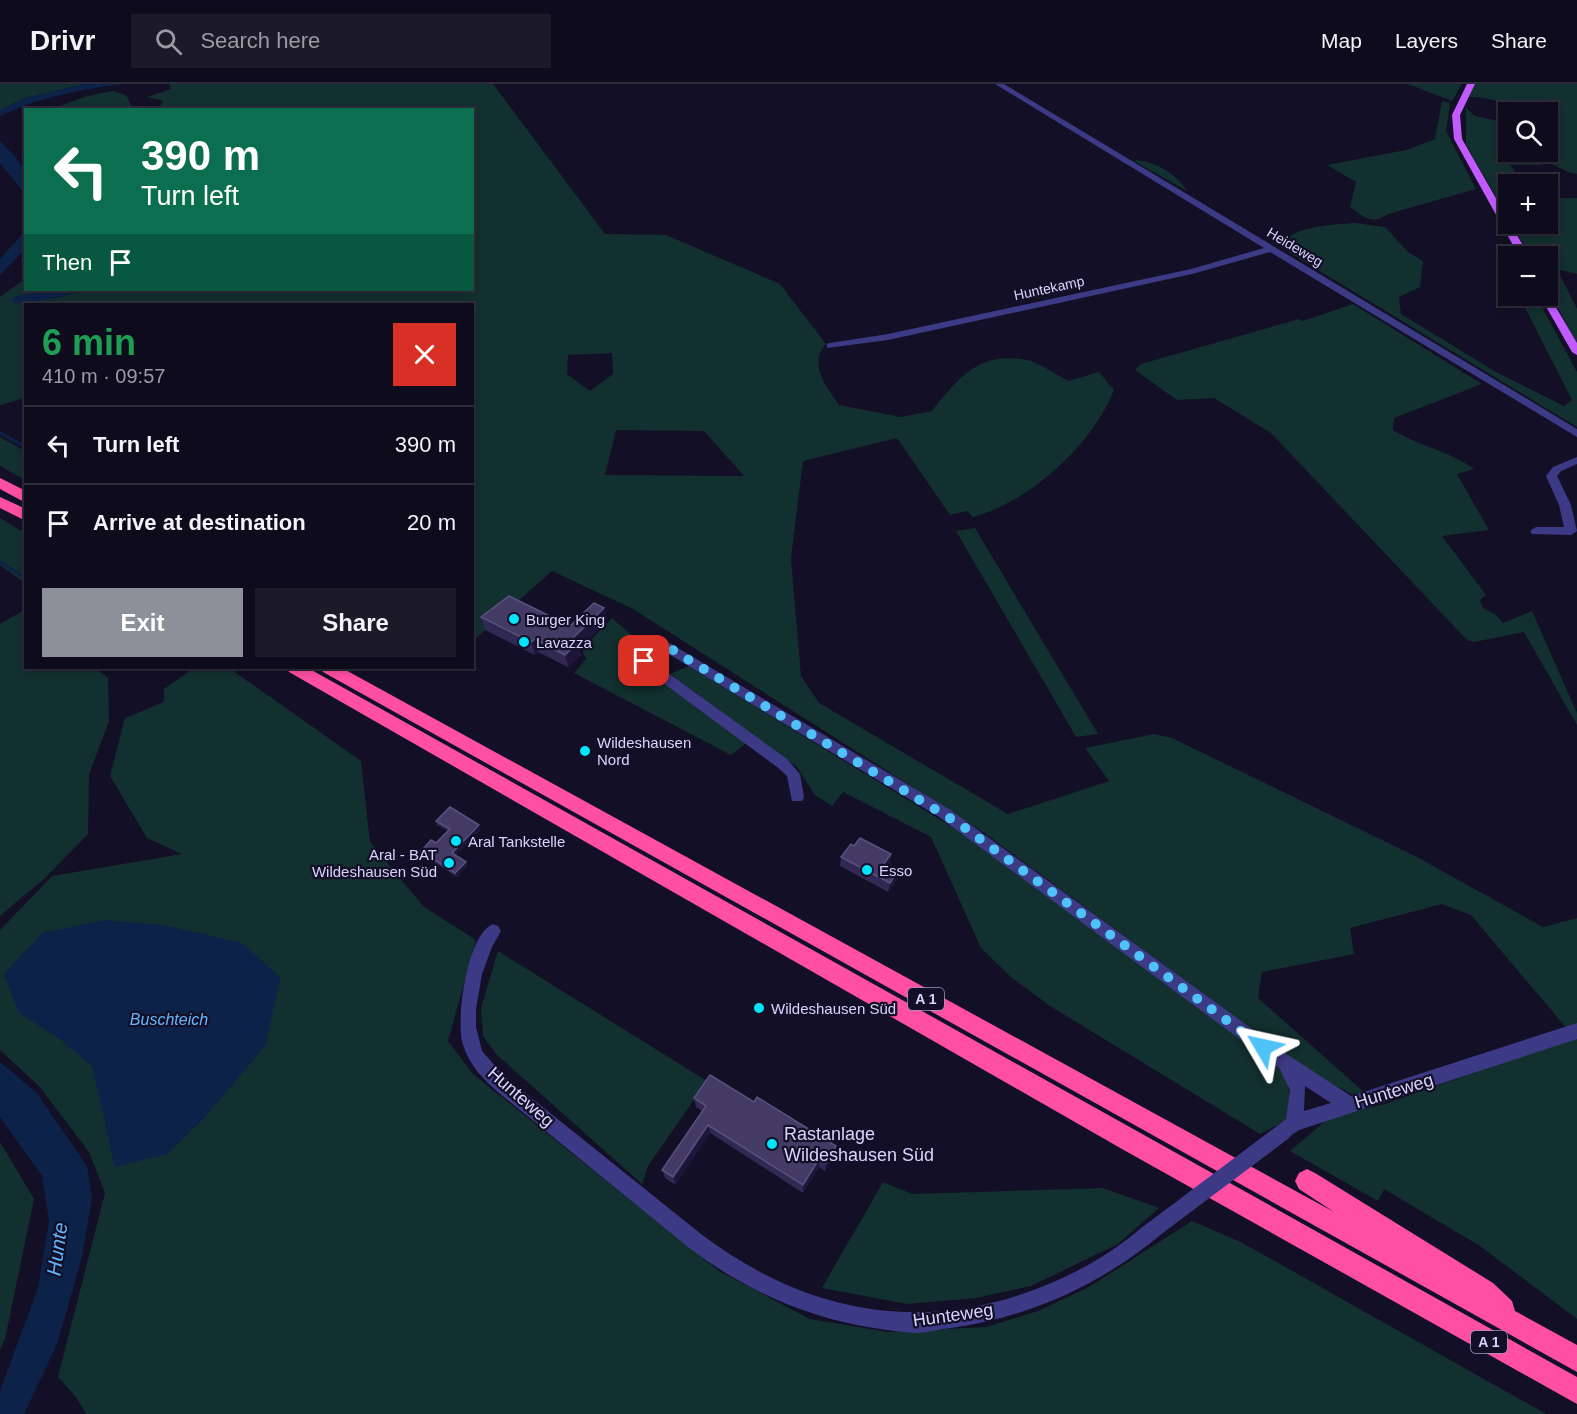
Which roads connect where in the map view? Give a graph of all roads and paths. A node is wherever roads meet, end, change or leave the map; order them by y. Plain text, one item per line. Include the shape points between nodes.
1 (999, 84) edge
2 (1471, 84) edge
3 (1518, 246) edge
4 (1272, 249) junction
5 (1551, 306) edge
6 (830, 346) dead end
7 (1577, 352) edge
8 (1577, 434) edge
9 (1577, 460) edge
10 (0, 483) edge
11 (24, 497) edge
12 (0, 502) edge
13 (24, 515) edge
14 (1536, 531) dead end
15 (297, 669) edge
16 (331, 669) edge
17 (797, 797) dead end
18 (493, 931) dead end
19 (1577, 1031) edge
20 (1282, 1060) junction
21 (1349, 1105) junction
22 (1288, 1127) junction
23 (1307, 1181) dead end
24 (1524, 1330) junction
25 (1577, 1359) edge
26 (1577, 1391) edge

1 - 4 street, Heideweg
2 - 3 main road via 1456,115 1458,139
4 - 6 street, Huntekamp via 1192,271
4 - 8 street, Heideweg
5 - 7 main road
9 - 14 street via 1551,476 1571,531
10 - 11 highway
12 - 13 highway
15 - 26 highway, A 1
16 - 24 highway, A 1
17 - 20 street via 793,774 782,763 652,668 639,654 641,645 652,640 659,642 944,813
18 - 22 street, Hunteweg, bridge via 483,944 469,1005 467,1031 476,1056 508,1089 726,1263 813,1306 915,1323 979,1314 1033,1300 1083,1279 1129,1252
19 - 21 street, Hunteweg
20 - 21 street
20 - 22 street via 1298,1089
21 - 22 street, Hunteweg
23 - 24 highway via 1484,1292
24 - 25 highway, A 1

